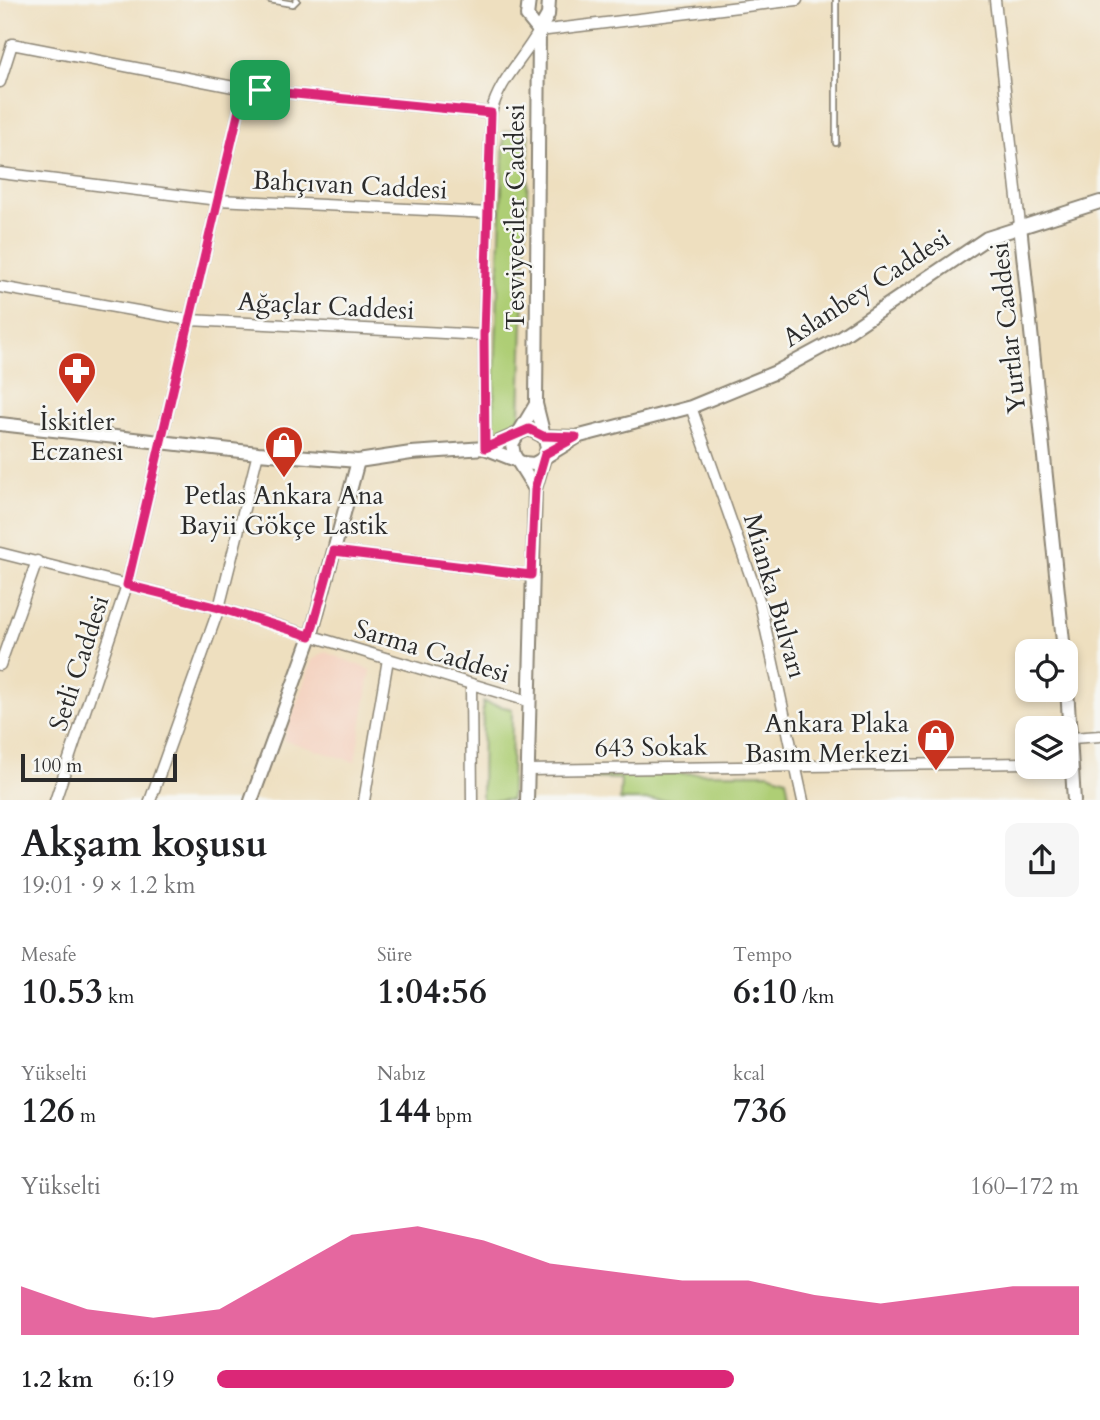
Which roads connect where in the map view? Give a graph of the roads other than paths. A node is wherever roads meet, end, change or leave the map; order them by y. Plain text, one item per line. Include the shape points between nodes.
1 (270, 0) edge
2 (297, 0) edge
3 (529, 0) edge
4 (549, 0) edge
5 (797, 0) edge
6 (836, 0) edge
7 (995, 0) edge
8 (539, 31) junction
9 (0, 82) edge
10 (244, 89) junction
11 (491, 113) junction
12 (836, 143) dead end
13 (0, 173) edge
14 (218, 200) junction
15 (1100, 202) edge
16 (491, 213) junction
17 (1020, 225) junction
18 (0, 287) edge
19 (189, 320) junction
20 (484, 335) junction
21 (536, 404) junction
22 (691, 407) junction
23 (0, 424) edge
24 (518, 433) junction
25 (543, 436) junction
26 (576, 437) junction
27 (162, 441) junction
28 (485, 448) junction
29 (258, 453) junction
30 (545, 454) junction
31 (518, 460) junction
32 (358, 461) junction
33 (535, 489) junction
34 (334, 551) junction
35 (0, 553) edge
36 (37, 561) junction
37 (531, 575) junction
38 (127, 585) junction
39 (219, 608) junction
40 (310, 636) junction
41 (1063, 639) edge
42 (388, 659) junction
43 (0, 665) edge
44 (471, 685) junction
45 (527, 701) junction
46 (1100, 736) edge
47 (1078, 738) edge
48 (1015, 763) edge
49 (797, 765) junction
50 (527, 770) junction
51 (1071, 779) edge
52 (55, 800) edge
53 (149, 800) edge
54 (251, 800) edge
55 (364, 800) edge
56 (472, 800) edge
57 (527, 800) edge
58 (803, 800) edge
59 (1074, 800) edge

1 - 2 lane via 293,4
3 - 8 street, Tesviyeciler Caddesi via 527,16
4 - 8 street, Tesviyeciler Caddesi via 548,15
5 - 8 street
6 - 12 lane
7 - 17 street, Yurtlar Caddesi
8 - 11 street via 500,86
8 - 21 street, Tesviyeciler Caddesi
9 - 10 street via 12,44
10 - 11 street
10 - 14 street, Setli Caddesi
11 - 16 street
13 - 14 street, Bahçıvan Caddesi
14 - 16 street, Bahçıvan Caddesi
14 - 19 street, Setli Caddesi
15 - 17 street, Aslanbey Caddesi
16 - 20 street
17 - 22 street, Aslanbey Caddesi via 987,238 839,338 776,372
17 - 41 street, Yurtlar Caddesi
18 - 19 street, Ağaçlar Caddesi
19 - 20 street, Ağaçlar Caddesi
19 - 27 street, Setli Caddesi
20 - 28 street
21 - 24 street
21 - 25 street, Tesviyeciler Caddesi
22 - 26 street, Aslanbey Caddesi
22 - 49 street, Mianka Bulvarı via 760,603
23 - 27 street
24 - 25 street via 529,429
24 - 28 street
24 - 31 street via 512,443
25 - 26 street
25 - 30 street
26 - 30 street
27 - 29 street
27 - 38 street, Setli Caddesi
28 - 31 street
28 - 32 street
29 - 32 street
29 - 39 street
30 - 31 street via 534,464
30 - 33 street
31 - 33 street
32 - 34 street
33 - 37 street
34 - 37 street
34 - 40 street
35 - 36 street, Sarma Caddesi
36 - 38 street, Sarma Caddesi
36 - 43 street
37 - 45 street
38 - 39 street, Sarma Caddesi
38 - 52 street, Setli Caddesi
39 - 40 street, Sarma Caddesi
39 - 53 street
40 - 42 street, Sarma Caddesi
40 - 54 street
42 - 44 street, Sarma Caddesi
42 - 55 street
44 - 45 street, Sarma Caddesi
44 - 56 street
45 - 50 street
46 - 47 street
48 - 49 street, 643 Sokak
49 - 50 street, 643 Sokak
49 - 58 street, Mianka Bulvarı
50 - 57 street
51 - 59 street

